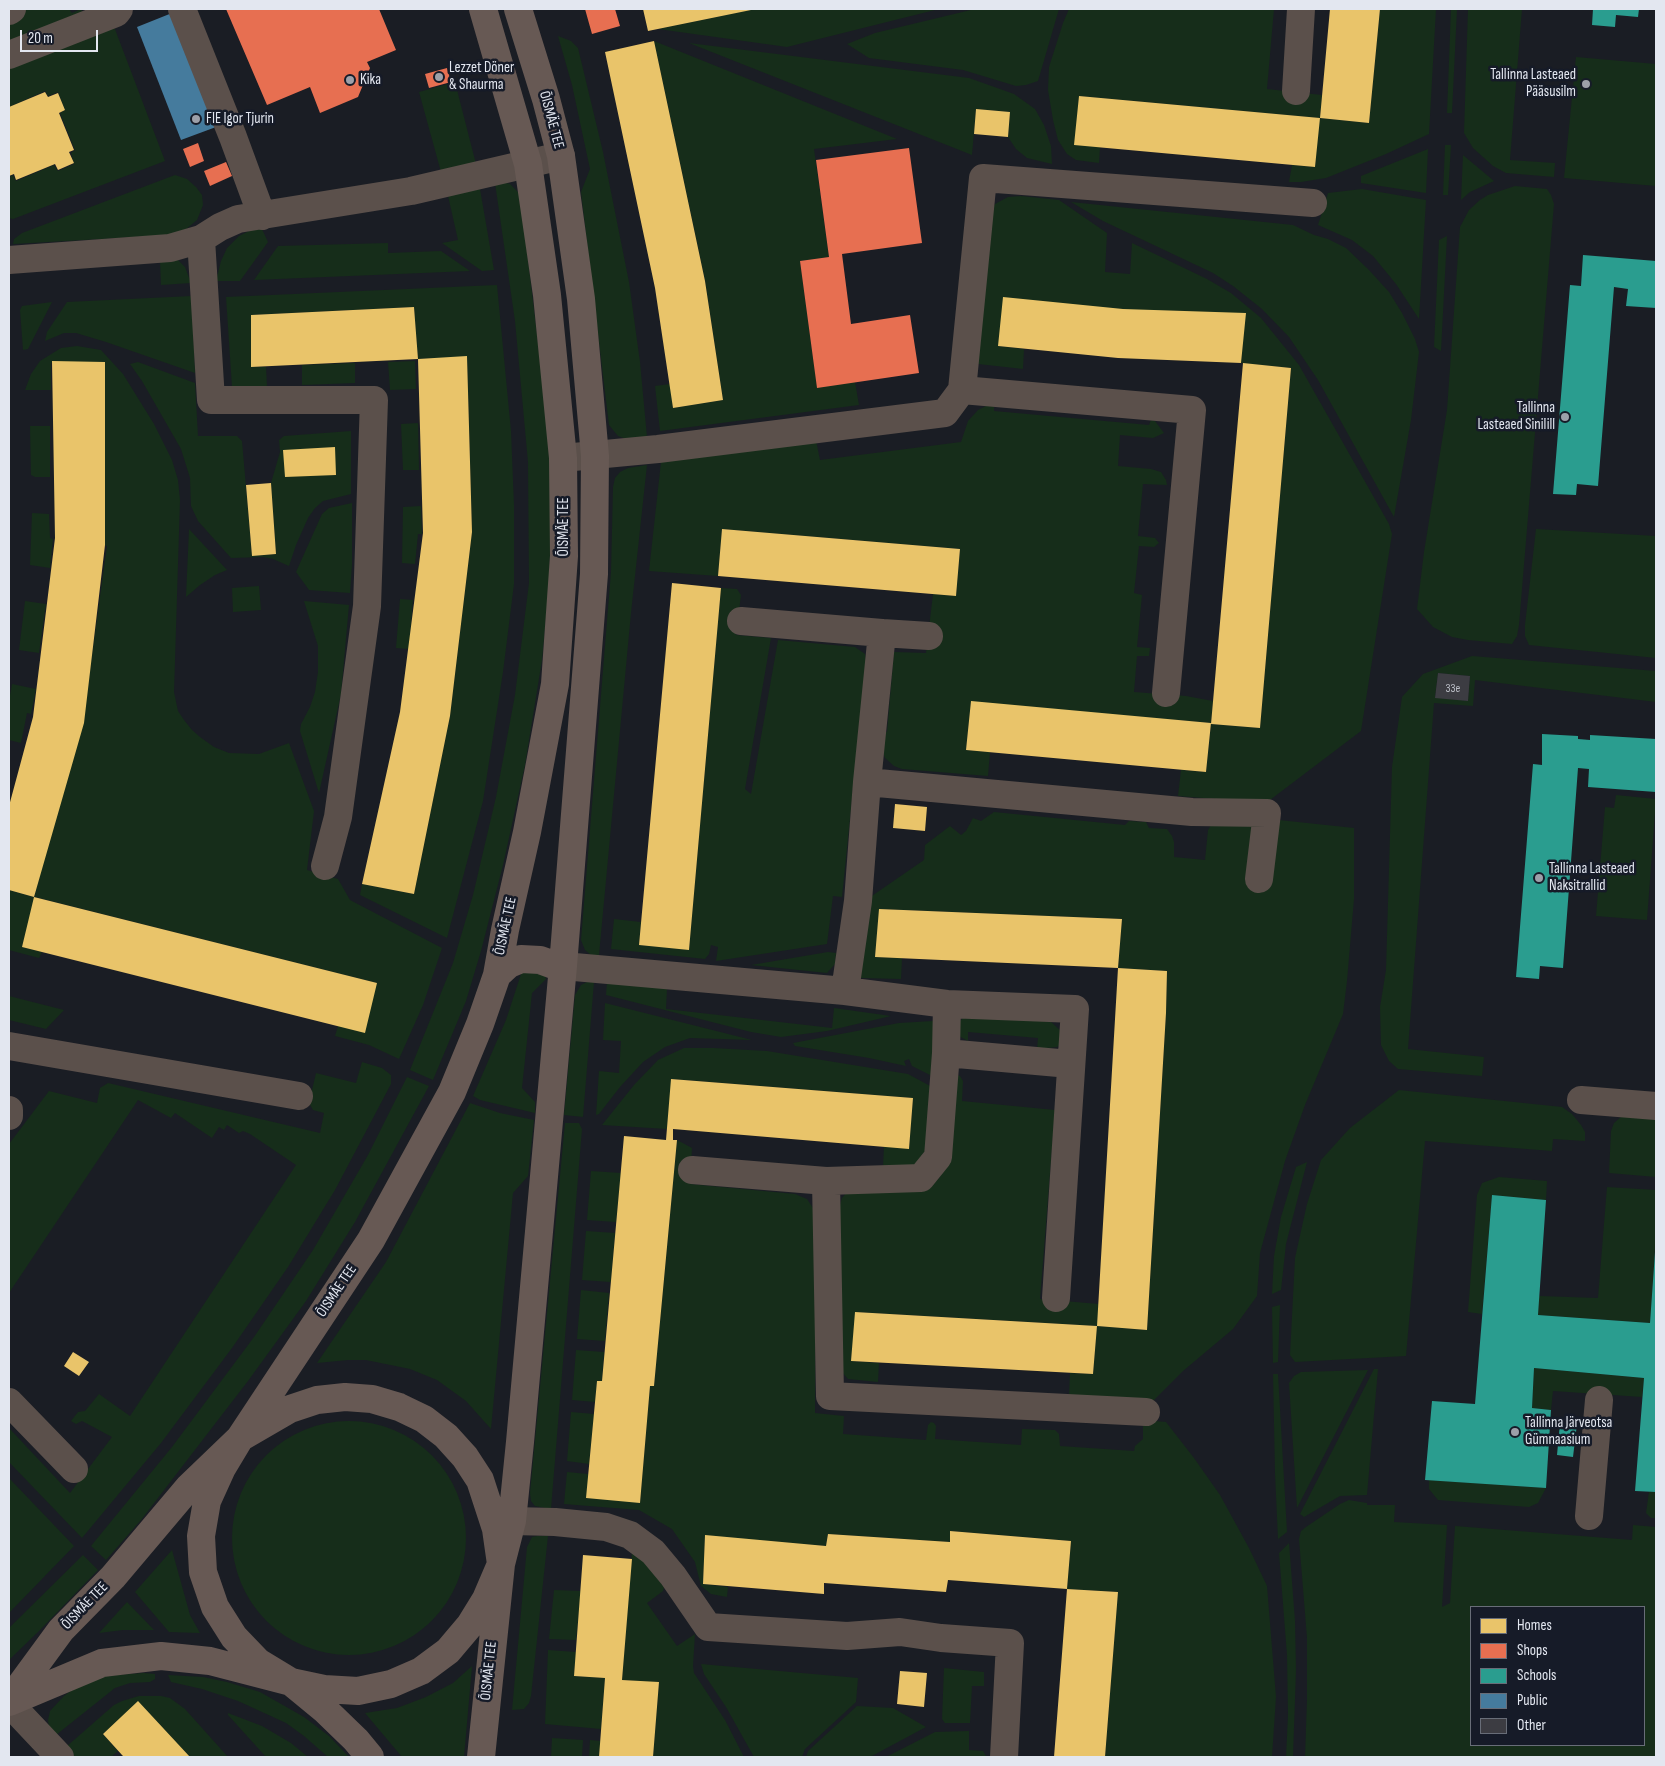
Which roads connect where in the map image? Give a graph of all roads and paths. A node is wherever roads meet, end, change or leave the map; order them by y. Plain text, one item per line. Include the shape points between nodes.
1 (12, 9) edge
2 (119, 9) edge
3 (182, 9) edge
4 (483, 9) edge
5 (518, 9) edge
6 (1301, 9) edge
7 (9, 11) edge
8 (9, 55) edge
9 (1296, 90) dead end
10 (561, 156) junction
11 (528, 164) junction
12 (1313, 204) dead end
13 (262, 216) junction
14 (201, 239) junction
15 (9, 260) edge
16 (962, 390) junction
17 (594, 456) junction
18 (563, 458) junction
19 (741, 621) dead end
20 (882, 633) junction
21 (929, 636) dead end
22 (555, 684) junction
23 (1166, 693) dead end
24 (867, 782) junction
25 (325, 866) dead end
26 (1259, 879) dead end
27 (557, 965) junction
28 (497, 975) junction
29 (844, 991) junction
30 (947, 1004) junction
31 (9, 1046) edge
32 (946, 1053) junction
33 (1070, 1064) junction
34 (299, 1096) dead end
35 (1581, 1100) dead end
36 (1656, 1106) edge
37 (9, 1110) edge
38 (9, 1116) edge
39 (692, 1170) dead end
40 (826, 1181) junction
41 (1056, 1298) dead end
42 (1599, 1400) dead end
43 (9, 1402) edge
44 (1146, 1412) dead end
45 (240, 1438) junction
46 (74, 1469) dead end
47 (489, 1506) junction
48 (1589, 1516) dead end
49 (512, 1521) junction
50 (501, 1564) junction
51 (291, 1682) junction
52 (9, 1702) edge
53 (60, 1757) edge
54 (370, 1757) edge
55 (481, 1757) edge
56 (1004, 1757) edge

1 - 7 street
2 - 8 street via 116,13
3 - 13 street
4 - 11 main road, ÕISMÄE TEE
5 - 10 main road, ÕISMÄE TEE
6 - 9 street
10 - 11 street
10 - 17 main road, ÕISMÄE TEE via 581,299
11 - 13 street via 411,192
11 - 18 main road, ÕISMÄE TEE via 547,295
12 - 16 street via 983,178
13 - 14 street via 238,219
14 - 15 street via 170,248
14 - 25 street via 211,400 374,400 367,606 338,817
16 - 17 street via 945,413
16 - 23 street via 1192,410
17 - 18 street
17 - 27 main road, ÕISMÄE TEE via 594,574
18 - 22 main road, ÕISMÄE TEE via 564,556
19 - 20 street
20 - 21 street
20 - 24 street
22 - 27 main road via 564,739 547,954
22 - 28 main road, ÕISMÄE TEE
24 - 26 street via 1192,812 1266,813
24 - 29 street via 858,902
27 - 28 main road via 521,959
27 - 29 street
27 - 49 main road, ÕISMÄE TEE
28 - 45 main road, ÕISMÄE TEE via 452,1092 371,1240
29 - 30 street
30 - 32 street
30 - 33 street via 1075,1010
31 - 34 street
32 - 33 street
32 - 40 street via 938,1157 921,1178
33 - 41 street
35 - 36 street
37 - 38 street
39 - 40 street
40 - 44 street via 830,1396
42 - 48 street
43 - 46 street
45 - 47 main road via 290,1409 317,1400 344,1397 372,1399 424,1419 446,1436 480,1480
45 - 51 main road via 207,1501 201,1536 204,1572 214,1607 234,1637 258,1662
45 - 52 main road, ÕISMÄE TEE via 189,1487 113,1578 61,1630
47 - 49 street
47 - 50 main road
49 - 50 main road, ÕISMÄE TEE
49 - 56 street via 606,1527 630,1535 653,1552 708,1627 848,1636 900,1632 1010,1643
50 - 51 main road via 486,1600 470,1625 448,1650 421,1671 391,1684 358,1690 324,1689
50 - 55 main road, ÕISMÄE TEE
51 - 52 main road via 210,1661 162,1656 102,1663
51 - 54 main road via 325,1710
52 - 53 street

